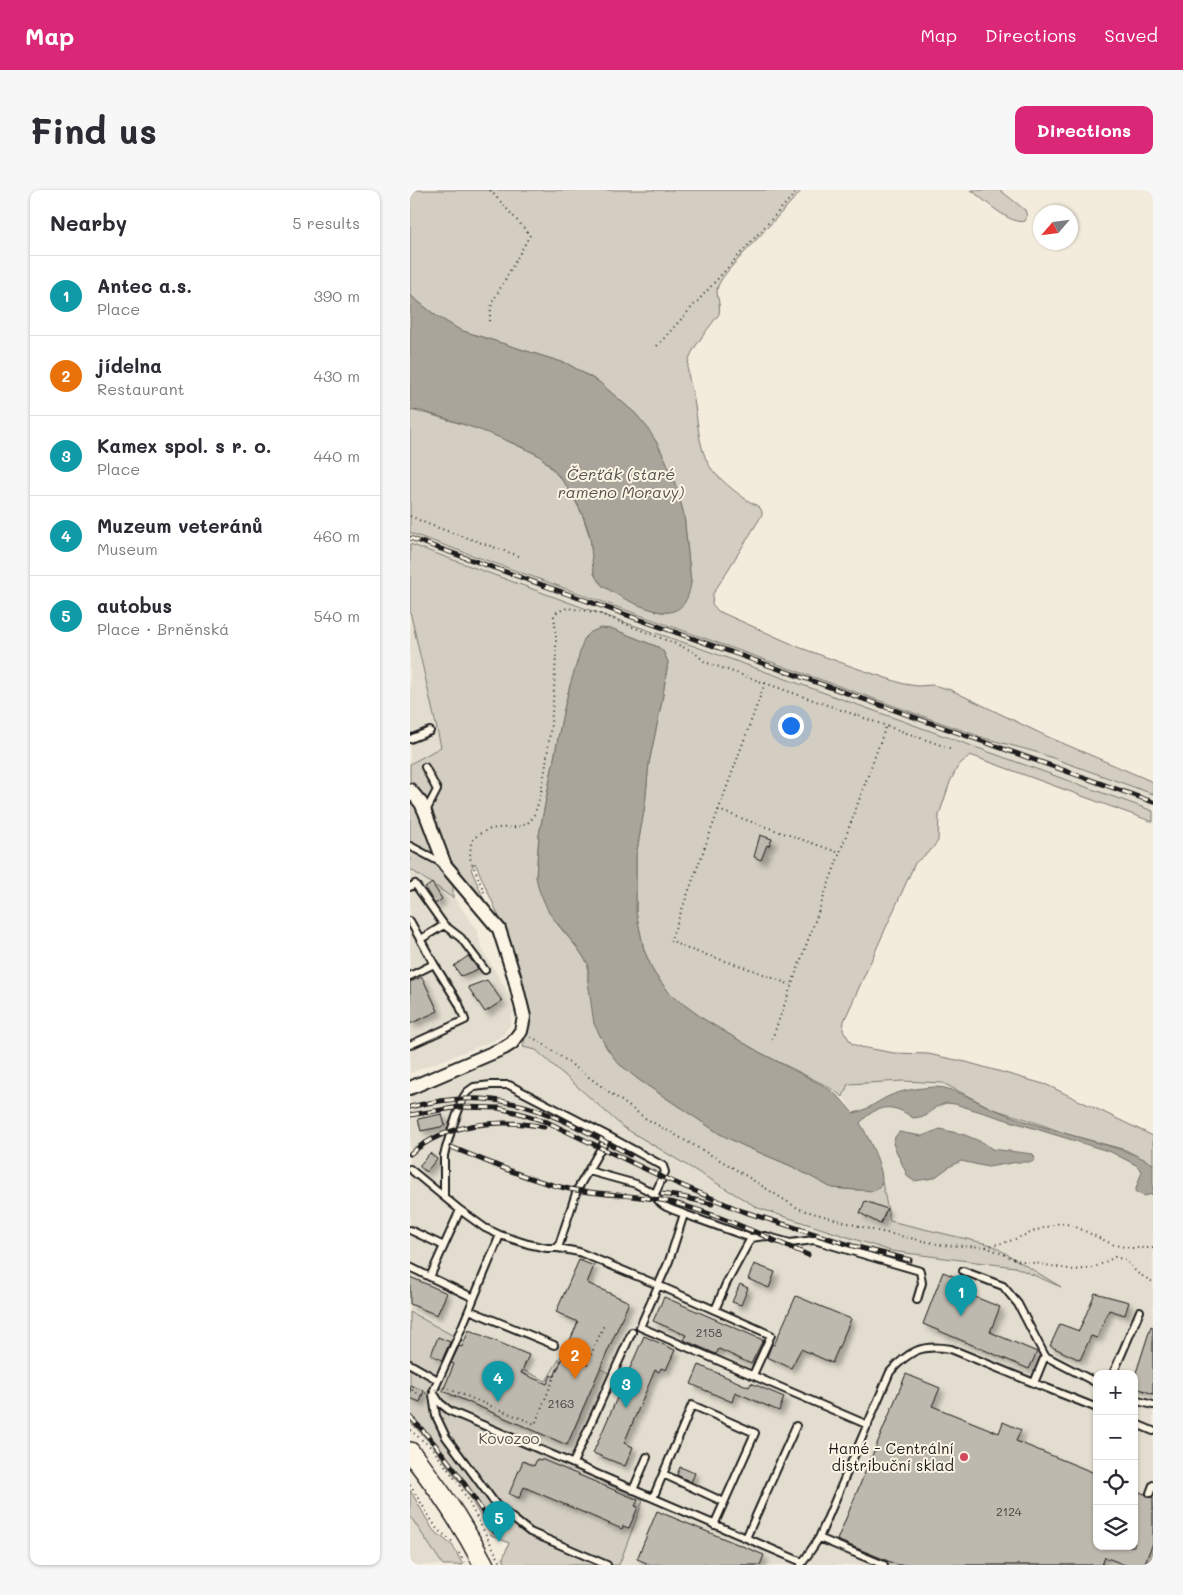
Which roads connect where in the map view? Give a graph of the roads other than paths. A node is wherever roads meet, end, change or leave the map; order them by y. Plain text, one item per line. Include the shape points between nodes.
1 (430, 731) dead end
2 (410, 739) edge
3 (424, 767) dead end
4 (410, 790) edge
5 (425, 812) junction
6 (410, 846) edge
7 (445, 865) junction
8 (410, 887) edge
9 (410, 921) edge
10 (444, 925) junction
11 (421, 940) junction
12 (434, 964) junction
13 (485, 970) dead end
14 (410, 976) edge
15 (410, 1045) edge
16 (410, 1088) edge
17 (608, 1136) junction
18 (410, 1169) edge
19 (589, 1171) junction
20 (655, 1194) junction
21 (444, 1196) junction
22 (460, 1210) junction
23 (684, 1214) junction
24 (410, 1230) edge
25 (500, 1235) junction
26 (751, 1238) junction
27 (444, 1246) junction
28 (558, 1248) junction
29 (410, 1267) edge
30 (963, 1271) dead end
31 (430, 1276) junction
32 (658, 1285) junction
33 (474, 1298) junction
34 (918, 1300) dead end
35 (469, 1310) junction
36 (715, 1310) junction
37 (1140, 1311) dead end
38 (632, 1332) dead end
39 (554, 1345) dead end
40 (1045, 1356) junction
41 (410, 1364) edge
42 (1115, 1370) edge
43 (753, 1375) junction
44 (438, 1380) junction
45 (1093, 1381) edge
46 (1034, 1383) junction
47 (432, 1392) junction
48 (1138, 1401) edge
49 (1153, 1405) edge
50 (1093, 1406) edge
51 (868, 1425) junction
52 (1138, 1425) edge
53 (796, 1426) dead end
54 (1153, 1431) edge
55 (410, 1452) edge
56 (647, 1457) dead end
57 (573, 1463) junction
58 (663, 1474) junction
59 (1153, 1485) edge
60 (633, 1490) junction
61 (1150, 1493) dead end
62 (653, 1498) junction
63 (724, 1502) junction
64 (714, 1524) junction
65 (746, 1538) junction
66 (819, 1538) junction
67 (801, 1564) edge
68 (484, 1565) edge
69 (607, 1565) edge
70 (884, 1565) edge

1 - 2 lane
3 - 5 lane via 437,790
4 - 5 street
5 - 7 street
6 - 7 lane
7 - 16 street via 498,929 514,976 524,1022 512,1043 495,1053
8 - 10 lane via 415,884
9 - 11 lane
10 - 11 lane
10 - 13 lane via 461,938
11 - 12 lane
12 - 14 lane
12 - 15 lane via 465,1020
17 - 19 lane
17 - 20 lane via 662,1166 665,1172
17 - 21 lane via 509,1086 491,1084 474,1087 463,1098 446,1147
18 - 21 lane
19 - 20 lane via 636,1184
19 - 28 lane via 578,1190
20 - 23 lane via 662,1205
21 - 22 lane
22 - 25 lane via 477,1224
22 - 27 lane
23 - 26 lane
23 - 32 lane
24 - 27 lane
25 - 28 lane via 546,1248
25 - 33 lane
26 - 34 lane via 765,1236 790,1243 814,1240 920,1272 922,1283
26 - 36 lane
27 - 31 lane
28 - 32 lane via 579,1252
29 - 31 lane
30 - 40 lane via 1003,1286 1018,1304
31 - 33 lane
32 - 36 lane
32 - 43 lane via 640,1327
33 - 35 lane
35 - 39 lane
35 - 44 lane
36 - 43 lane via 771,1336
37 - 42 lane
38 - 57 lane
40 - 45 lane
40 - 46 lane
41 - 44 lane
43 - 51 lane
44 - 47 lane
46 - 50 lane
46 - 51 lane via 951,1349 924,1348 911,1353 890,1372
47 - 57 lane via 450,1411
47 - 69 lane via 436,1416 446,1437 497,1506 530,1532
48 - 49 lane
51 - 66 lane
52 - 54 lane
53 - 65 lane
55 - 68 main road via 442,1494
56 - 60 lane
57 - 60 lane
58 - 62 lane
58 - 63 lane
58 - 63 lane via 692,1405 755,1433
59 - 61 lane
60 - 62 lane
62 - 64 lane
63 - 64 lane
64 - 65 lane
65 - 67 lane
66 - 67 lane
66 - 70 lane

